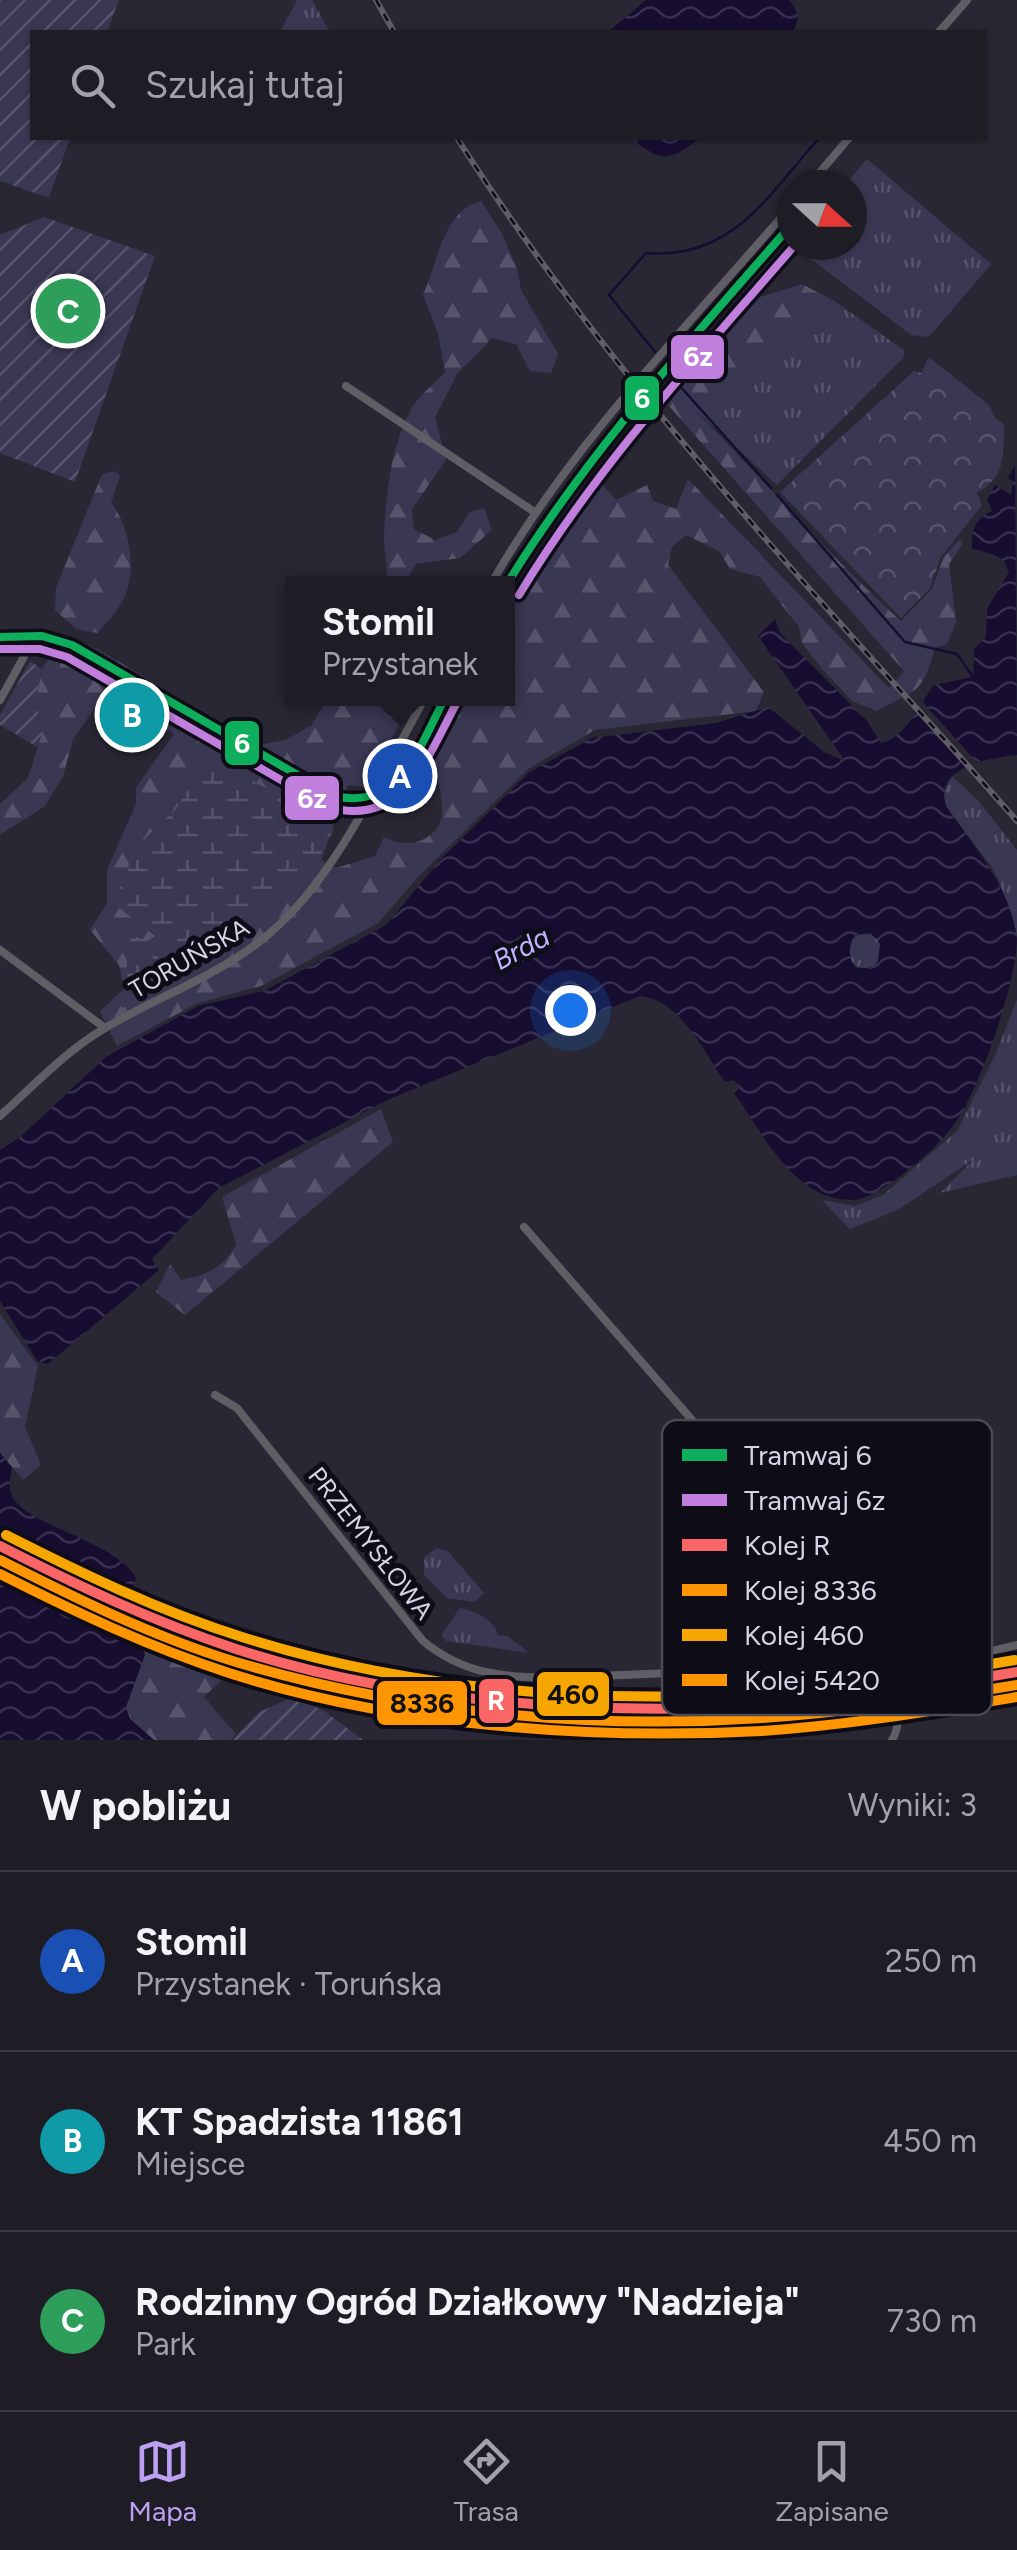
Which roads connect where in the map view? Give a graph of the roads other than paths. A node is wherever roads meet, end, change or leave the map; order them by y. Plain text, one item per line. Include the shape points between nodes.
1 (967, 0) edge
2 (941, 30) edge
3 (848, 140) edge
4 (822, 170) edge
5 (777, 223) edge
6 (346, 386) dead end
7 (536, 513) junction
8 (496, 576) edge
9 (32, 642) dead end
10 (0, 700) edge
11 (420, 706) edge
12 (0, 950) edge
13 (105, 1028) junction
14 (0, 1116) edge
15 (524, 1227) dead end
16 (215, 1395) dead end
17 (692, 1420) edge
18 (1017, 1646) edge
19 (992, 1652) edge
20 (662, 1673) edge
21 (898, 1715) edge
22 (892, 1740) edge

1 - 2 street
3 - 4 street
5 - 7 street
6 - 7 street
7 - 8 street
9 - 10 street
11 - 13 street, TORUŃSKA via 300,904 244,953
12 - 13 street
13 - 14 street, TORUŃSKA
15 - 17 street
16 - 20 street, PRZEMYSŁOWA via 237,1408 423,1641 444,1657 498,1676
18 - 19 street, PRZEMYSŁOWA
21 - 22 street

